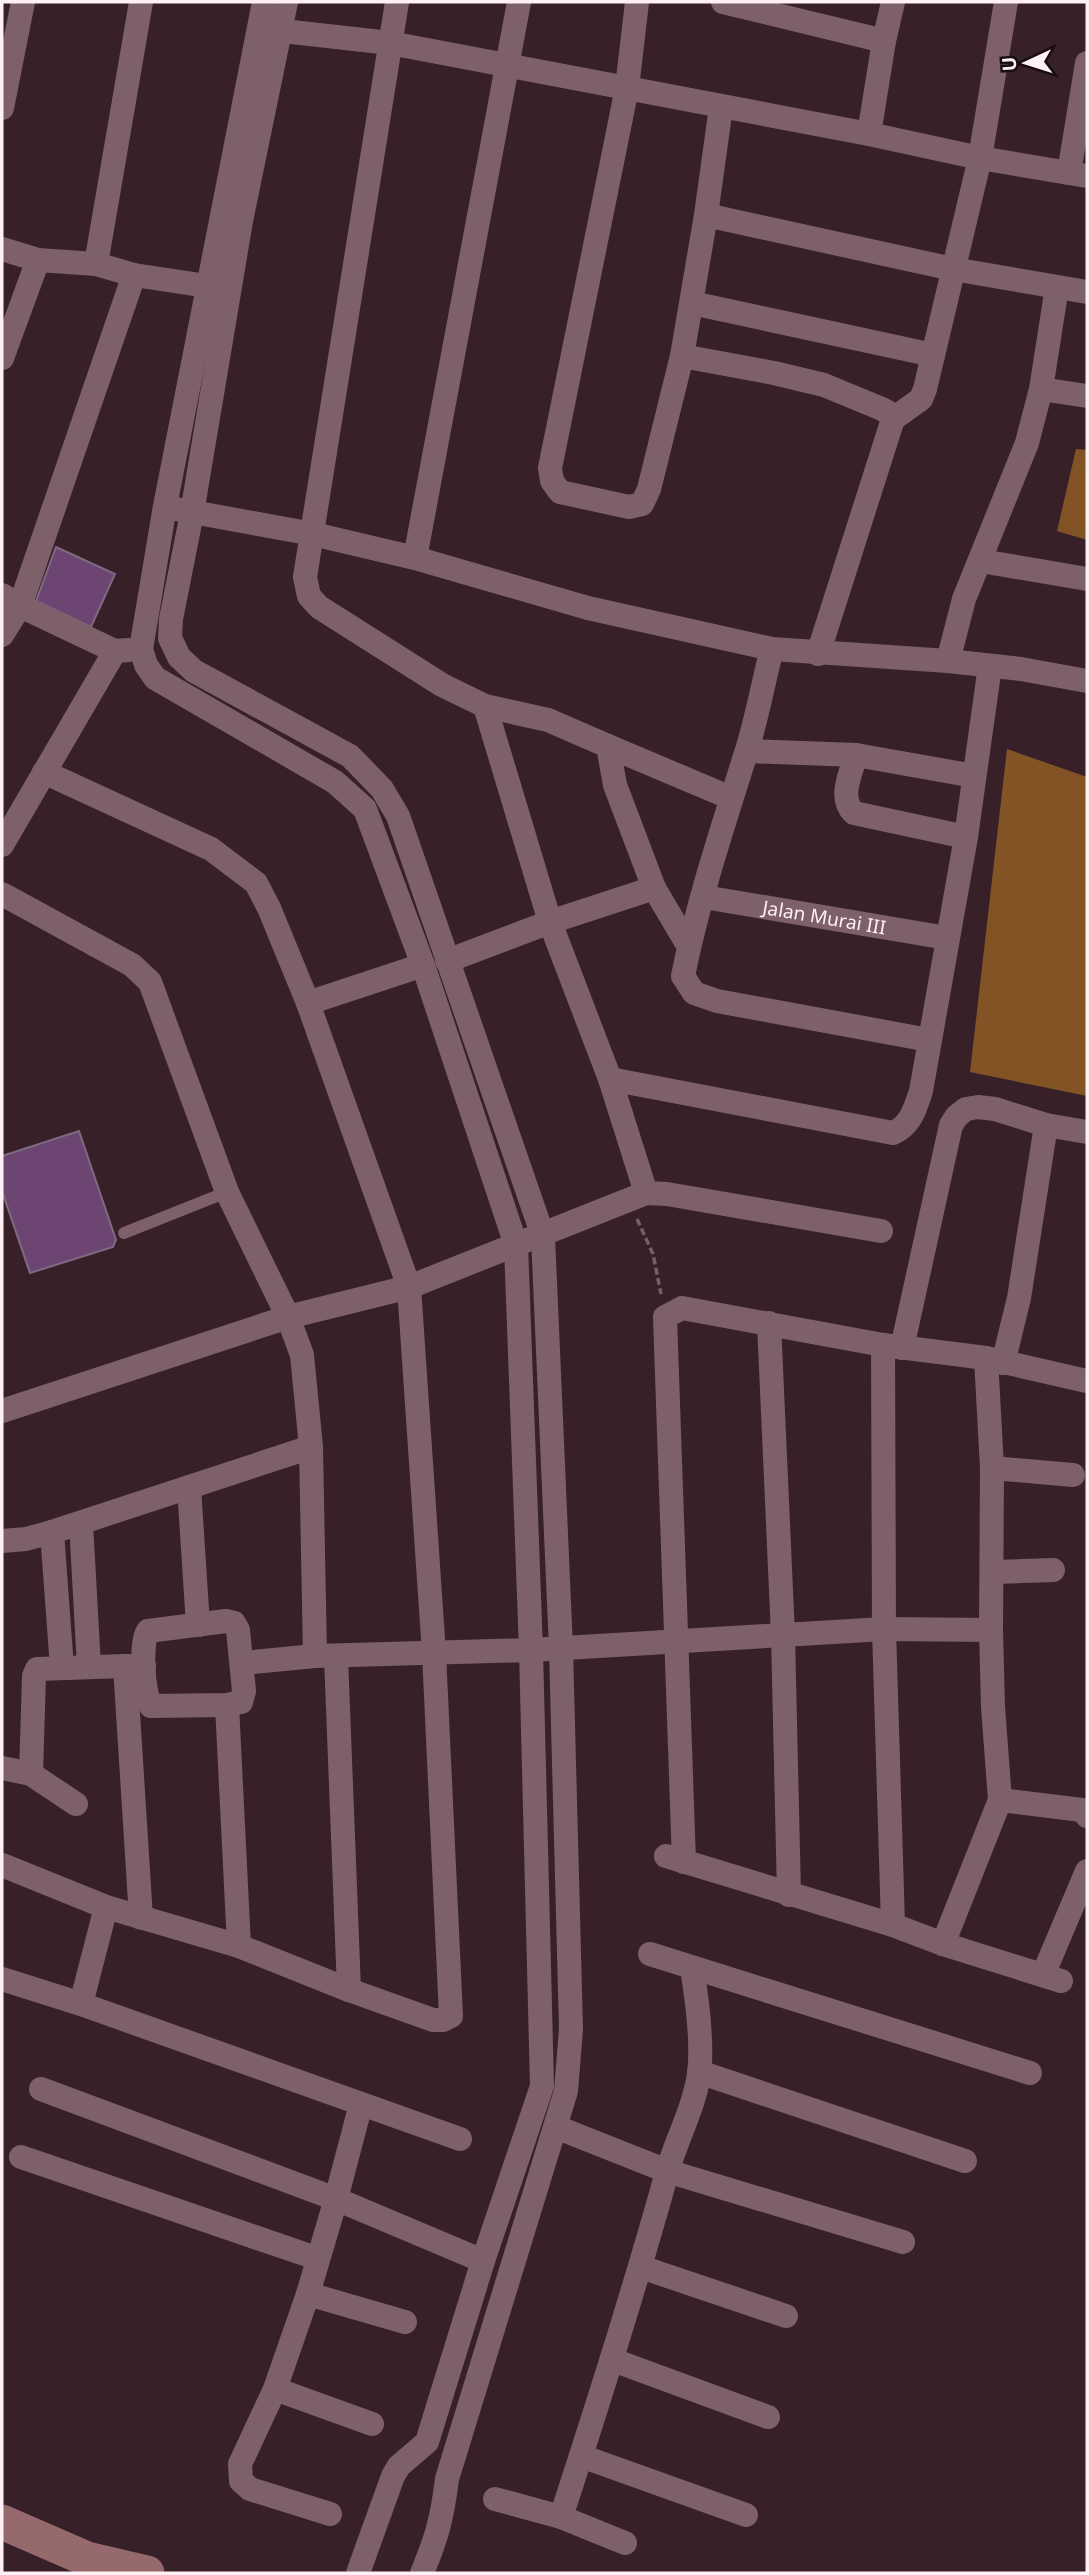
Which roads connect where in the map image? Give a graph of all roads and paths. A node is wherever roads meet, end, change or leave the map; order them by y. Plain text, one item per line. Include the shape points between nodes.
1 (23, 2) edge
2 (141, 2) edge
3 (264, 2) edge
4 (286, 2) edge
5 (397, 2) edge
6 (519, 2) edge
7 (637, 2) edge
8 (723, 2) edge
9 (893, 2) edge
10 (1006, 2) edge
11 (269, 30) junction
12 (884, 41) junction
13 (390, 43) junction
14 (507, 65) junction
15 (1086, 75) edge
16 (627, 88) junction
17 (721, 107) junction
18 (2, 108) edge
19 (869, 134) junction
20 (980, 158) junction
21 (242, 162) junction
22 (1078, 174) edge
23 (706, 215) junction
24 (2, 249) edge
25 (38, 260) junction
26 (96, 264) junction
27 (953, 269) junction
28 (134, 275) junction
29 (207, 286) junction
30 (1057, 287) junction
31 (1087, 292) edge
32 (692, 303) junction
33 (933, 355) junction
34 (682, 356) junction
35 (2, 358) edge
36 (1041, 389) junction
37 (1087, 396) edge
38 (893, 419) junction
39 (165, 506) junction
40 (192, 513) junction
41 (313, 534) junction
42 (415, 558) junction
43 (981, 561) junction
44 (1087, 579) edge
45 (11, 600) edge
46 (2, 635) edge
47 (141, 649) junction
48 (772, 649) junction
49 (116, 651) junction
50 (818, 654) junction
51 (948, 661) junction
52 (990, 666) junction
53 (1087, 681) edge
54 (485, 706) junction
55 (608, 747) junction
56 (747, 751) junction
57 (856, 755) junction
58 (44, 772) junction
59 (974, 776) junction
60 (731, 798) junction
61 (966, 837) junction
62 (2, 845) edge
63 (654, 888) junction
64 (2, 894) edge
65 (704, 897) junction
66 (429, 909) junction
67 (405, 920) junction
68 (550, 922) junction
69 (947, 938) junction
70 (689, 947) junction
71 (435, 963) junction
72 (308, 1003) junction
73 (929, 1040) junction
74 (610, 1080) junction
75 (1046, 1125) junction
76 (1087, 1132) edge
77 (227, 1192) junction
78 (636, 1197) junction
79 (881, 1231) dead end
80 (124, 1233) dead end
81 (543, 1236) junction
82 (516, 1245) junction
83 (409, 1287) junction
84 (288, 1317) junction
85 (665, 1317) junction
86 (769, 1323) junction
87 (893, 1347) junction
88 (995, 1361) junction
89 (1087, 1381) edge
90 (2, 1411) edge
91 (311, 1447) junction
92 (992, 1468) junction
93 (1073, 1475) dead end
94 (189, 1487) junction
95 (81, 1523) junction
96 (52, 1532) junction
97 (2, 1541) edge
98 (1053, 1570) dead end
99 (993, 1572) junction
100 (198, 1625) junction
101 (884, 1629) junction
102 (991, 1630) junction
103 (783, 1635) junction
104 (677, 1640) junction
105 (561, 1648) junction
106 (531, 1650) junction
107 (434, 1653) junction
108 (325, 1656) junction
109 (243, 1663) junction
110 (134, 1666) junction
111 (89, 1667) junction
112 (62, 1668) junction
113 (227, 1705) junction
114 (2, 1768) edge
115 (31, 1774) junction
116 (1000, 1800) junction
117 (76, 1804) dead end
118 (1087, 1816) edge
119 (2, 1865) edge
120 (1087, 1871) edge
121 (789, 1895) junction
122 (106, 1907) junction
123 (141, 1918) junction
124 (893, 1926) junction
125 (943, 1944) junction
126 (239, 1946) junction
127 (650, 1954) dead end
128 (692, 1968) junction
129 (2, 1979) edge
130 (349, 1990) junction
131 (81, 2004) junction
132 (699, 2072) junction
133 (1030, 2073) dead end
134 (542, 2086) junction
135 (41, 2089) dead end
136 (566, 2091) junction
137 (360, 2104) junction
138 (556, 2127) junction
139 (460, 2138) dead end
140 (21, 2157) dead end
141 (965, 2161) dead end
142 (667, 2171) junction
143 (336, 2199) junction
144 (903, 2242) dead end
145 (316, 2258) junction
146 (483, 2261) junction
147 (641, 2267) junction
148 (307, 2294) junction
149 (786, 2316) dead end
150 (405, 2322) dead end
151 (613, 2360) junction
152 (275, 2389) junction
153 (768, 2417) dead end
154 (372, 2424) dead end
155 (581, 2456) junction
156 (495, 2499) dead end
157 (330, 2514) dead end
158 (746, 2515) dead end
159 (561, 2517) junction
160 (2, 2522) edge
161 (625, 2543) dead end
162 (84, 2566) edge
163 (147, 2573) edge
164 (358, 2573) edge
165 (422, 2573) edge

1 - 18 street
2 - 26 street
3 - 11 street
4 - 11 street
5 - 13 street
6 - 14 street
7 - 16 street
8 - 12 street
9 - 12 street
10 - 20 street
11 - 13 street
11 - 21 street
12 - 19 street
13 - 14 street
13 - 41 street
14 - 16 street
14 - 42 street
15 - 22 street
16 - 17 street
16 - 34 street via 550,468 559,492 629,507 642,503
17 - 19 street
17 - 23 street
19 - 20 street
20 - 22 street
20 - 27 street
21 - 29 street
21 - 40 street
23 - 27 street
23 - 32 street
24 - 25 street
25 - 26 street
25 - 35 street
26 - 28 street
27 - 30 street
27 - 33 street
28 - 29 street
28 - 45 street
29 - 39 street
30 - 31 street
30 - 36 street
32 - 33 street
32 - 34 street
33 - 38 street via 921,399
34 - 38 street via 824,385 889,412
36 - 37 street
36 - 43 street via 1027,443
38 - 50 street
39 - 40 street
39 - 47 street
40 - 41 street
40 - 66 street via 170,619 170,638 179,657 194,671 350,756 367,771 398,816
41 - 42 street
41 - 54 street via 305,577 309,596 319,607 442,685
42 - 48 street via 588,607
43 - 44 street
43 - 51 street via 964,599
45 - 46 street
45 - 49 street
47 - 49 street
47 - 67 street via 155,678 349,792 365,809
48 - 50 street
48 - 56 street
49 - 58 street
50 - 51 street
51 - 52 street
52 - 53 street
52 - 59 street
54 - 55 street via 548,720
54 - 68 street
55 - 60 street
55 - 63 street via 615,785
56 - 57 street
56 - 60 street
57 - 59 street
57 - 61 street via 845,796 854,813
58 - 62 street
58 - 72 street via 212,849 256,883
59 - 61 street
60 - 65 street
61 - 69 street
63 - 68 street
63 - 70 street
64 - 77 street via 132,965 150,982
65 - 69 street, Jalan Murai III
65 - 70 street
66 - 67 street
66 - 71 street
67 - 71 street
68 - 71 street
68 - 74 street
69 - 73 street
70 - 73 street via 684,976 694,993
71 - 72 street
71 - 81 street
71 - 82 street
72 - 83 street
73 - 74 street via 915,1111 903,1128 893,1133
74 - 78 street
75 - 76 street
75 - 87 street via 995,1108 966,1109 957,1116
75 - 88 street via 1019,1298
77 - 80 lane
77 - 84 street
78 - 79 street via 667,1194
78 - 81 street
78 - 85 path
81 - 82 street
81 - 105 street
82 - 83 street
82 - 106 street
83 - 84 street
83 - 107 street
84 - 90 street
84 - 91 street via 302,1355
85 - 86 street via 682,1308
85 - 104 street
86 - 87 street
86 - 103 street
87 - 88 street
87 - 101 street
88 - 89 street
88 - 92 street
91 - 94 street
91 - 108 street
92 - 93 street
92 - 99 street
94 - 95 street
94 - 100 street
95 - 96 street
95 - 111 street
96 - 97 street
96 - 112 street
98 - 99 street
99 - 102 street
100 - 109 street via 234,1623
100 - 110 street via 148,1631
101 - 102 street
101 - 103 street
101 - 124 street
102 - 116 street
103 - 104 street
103 - 121 street
104 - 105 street
104 - 121 street via 675,1859
105 - 106 street
105 - 136 street via 571,2029
106 - 107 street
106 - 134 street
107 - 108 street
107 - 130 street via 451,2015 433,2020
108 - 109 street
108 - 130 street
109 - 113 street via 241,1702
110 - 111 street
110 - 113 street via 151,1706
110 - 123 street
111 - 112 street
112 - 115 street via 37,1669 34,1676
113 - 126 street
114 - 115 street
115 - 117 street
116 - 118 street via 1082,1810
116 - 125 street
119 - 122 street
120 - 125 street via 1052,1978
121 - 124 street
122 - 123 street
122 - 131 street
123 - 126 street
124 - 125 street
126 - 130 street
127 - 128 street
128 - 132 street
128 - 133 street
129 - 131 street
131 - 137 street
132 - 141 street
132 - 142 street
134 - 136 street
134 - 146 street
135 - 143 street
136 - 138 street
137 - 139 street
137 - 143 street
138 - 142 street
138 - 165 street via 447,2479 439,2530
140 - 145 street
142 - 144 street
142 - 147 street
143 - 145 street
143 - 146 street
145 - 148 street
146 - 164 street via 427,2442 393,2476
147 - 149 street
147 - 151 street
148 - 150 street
148 - 152 street
151 - 153 street
151 - 155 street
152 - 154 street
152 - 157 street via 240,2464 241,2481 250,2489
155 - 158 street
155 - 159 street
156 - 159 street
159 - 161 street
160 - 162 street
162 - 163 street

